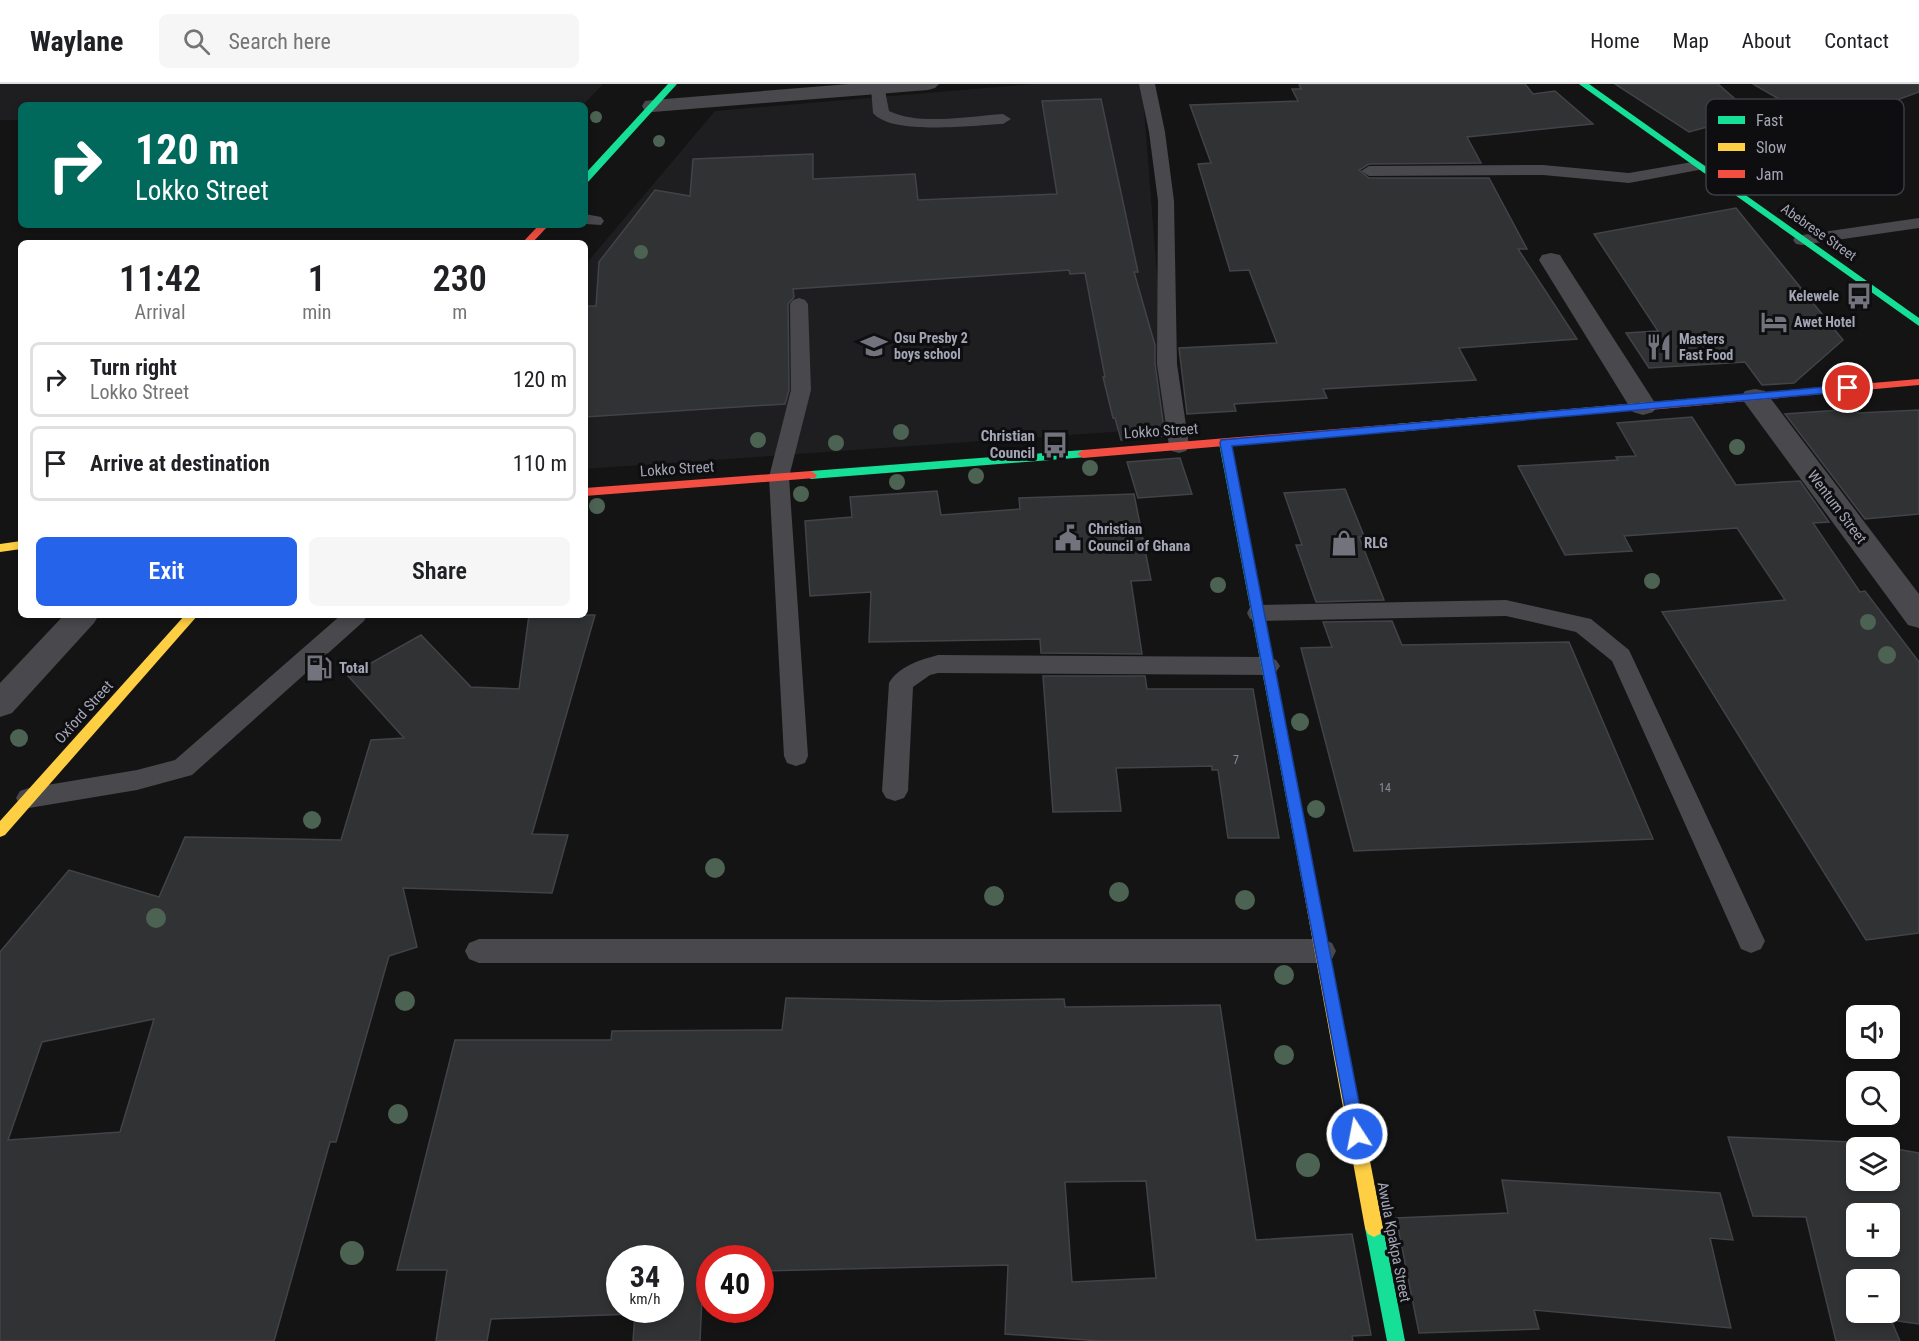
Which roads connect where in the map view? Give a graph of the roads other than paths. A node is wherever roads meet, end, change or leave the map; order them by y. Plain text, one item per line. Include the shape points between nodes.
1 (673, 84) edge
2 (928, 84) edge
3 (1148, 84) edge
4 (1583, 84) edge
5 (879, 88) junction
6 (653, 106) junction
7 (1003, 119) dead end
8 (1698, 166) junction
9 (1369, 171) dead end
10 (1706, 172) edge
11 (588, 177) edge
12 (1739, 195) edge
13 (1919, 224) edge
14 (541, 228) edge
15 (531, 240) edge
16 (1802, 240) junction
17 (1551, 260) dead end
18 (798, 304) dead end
19 (1919, 323) edge
20 (1919, 382) edge
21 (1755, 397) junction
22 (1643, 406) junction
23 (1225, 443) junction
24 (1179, 446) junction
25 (779, 477) junction
26 (588, 492) edge
27 (18, 545) edge
28 (0, 548) edge
29 (1258, 613) junction
30 (1919, 617) edge
31 (80, 618) edge
32 (189, 618) edge
33 (353, 618) edge
34 (1268, 666) junction
35 (0, 704) edge
36 (796, 756) dead end
37 (895, 791) dead end
38 (29, 798) junction
39 (0, 831) edge
40 (1751, 941) dead end
41 (479, 951) dead end
42 (1322, 951) junction
43 (1396, 1341) edge

1 - 6 street
2 - 5 street
3 - 24 lane via 1166,201 1167,364
4 - 8 street, Abebrese Street
5 - 6 street
5 - 7 lane via 881,113 887,118 907,123
6 - 11 street
8 - 9 lane via 1629,178 1543,170
8 - 10 street, Abebrese Street
12 - 16 street, Abebrese Street
13 - 16 lane
14 - 15 street
16 - 19 street, Abebrese Street
17 - 22 street
18 - 25 lane via 801,390
20 - 21 street, Lokko Street
21 - 22 street, Lokko Street
21 - 30 street, Wentum Street
22 - 23 street, Lokko Street
23 - 24 street, Lokko Street
23 - 29 street, Awula Kpakpa Street
24 - 25 street, Lokko Street
25 - 26 street, Lokko Street
25 - 36 lane
27 - 28 street
29 - 34 street, Awula Kpakpa Street
29 - 40 lane via 1506,609 1582,625 1622,656
31 - 35 street
32 - 38 street, Oxford Street
33 - 38 lane via 183,768
34 - 37 lane via 938,664 923,668 901,683
34 - 42 street, Awula Kpakpa Street
38 - 39 street, Oxford Street
41 - 42 lane
42 - 43 street, Awula Kpakpa Street

